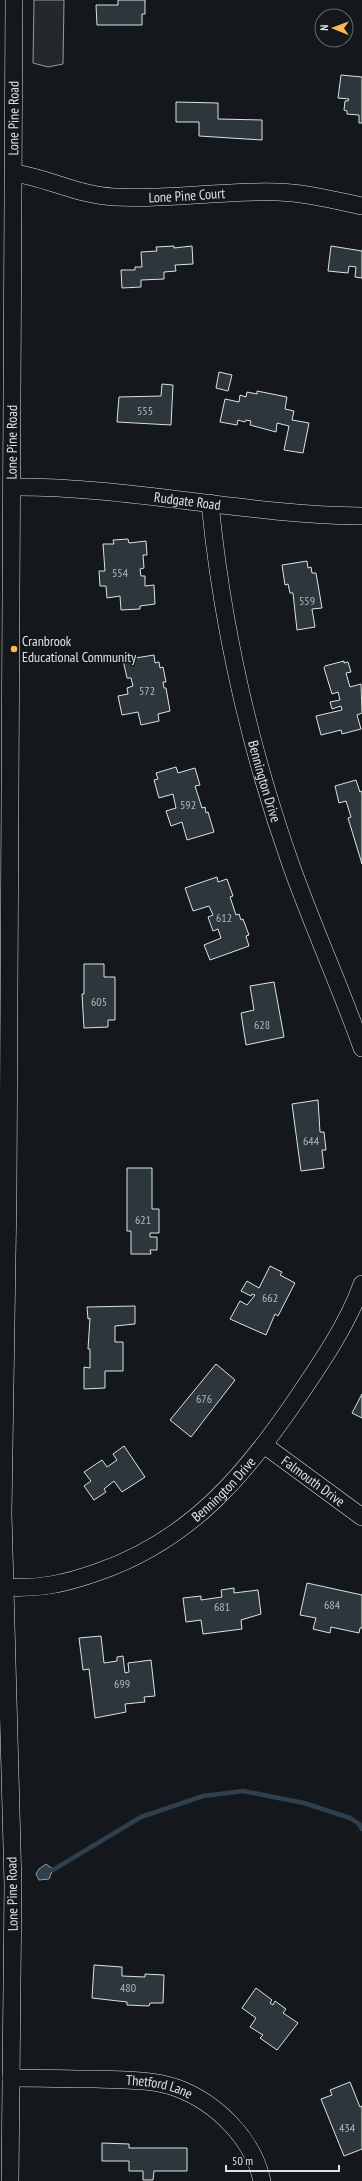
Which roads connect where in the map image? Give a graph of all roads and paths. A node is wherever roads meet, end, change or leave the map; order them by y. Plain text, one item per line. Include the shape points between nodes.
1 (14, 0) edge
2 (14, 173) junction
3 (362, 206) edge
4 (7, 212) edge
5 (6, 436) edge
6 (12, 487) junction
7 (210, 503) junction
8 (6, 504) edge
9 (362, 516) edge
10 (5, 975) edge
11 (362, 1048) edge
12 (362, 1284) edge
13 (264, 1445) junction
14 (362, 1517) edge
15 (4, 1587) junction
16 (11, 2078) junction
17 (10, 2181) edge
18 (262, 2181) edge

1 - 2 street, Lone Pine Road
2 - 3 street, Lone Pine Court via 66,189 112,197 158,198 277,192
2 - 4 street, Lone Pine Road
4 - 5 street, Lone Pine Road
5 - 6 street, Lone Pine Road
6 - 7 street, Rudgate Road via 91,490
6 - 8 street, Lone Pine Road
7 - 9 street, Rudgate Road via 300,513
7 - 11 street, Bennington Drive via 226,616 258,756 300,890
8 - 10 street, Lone Pine Road
10 - 15 street, Lone Pine Road via 8,1194 3,1475
12 - 13 street, Bennington Drive via 326,1356
13 - 14 street, Falmouth Drive
13 - 15 street, Bennington Drive via 245,1470 204,1510 143,1554 60,1585 30,1589
15 - 16 street, Lone Pine Road via 13,1885
16 - 17 street, Lone Pine Road
16 - 18 street, Thetford Lane via 129,2080 155,2082 177,2088 210,2107 234,2126 246,2143

